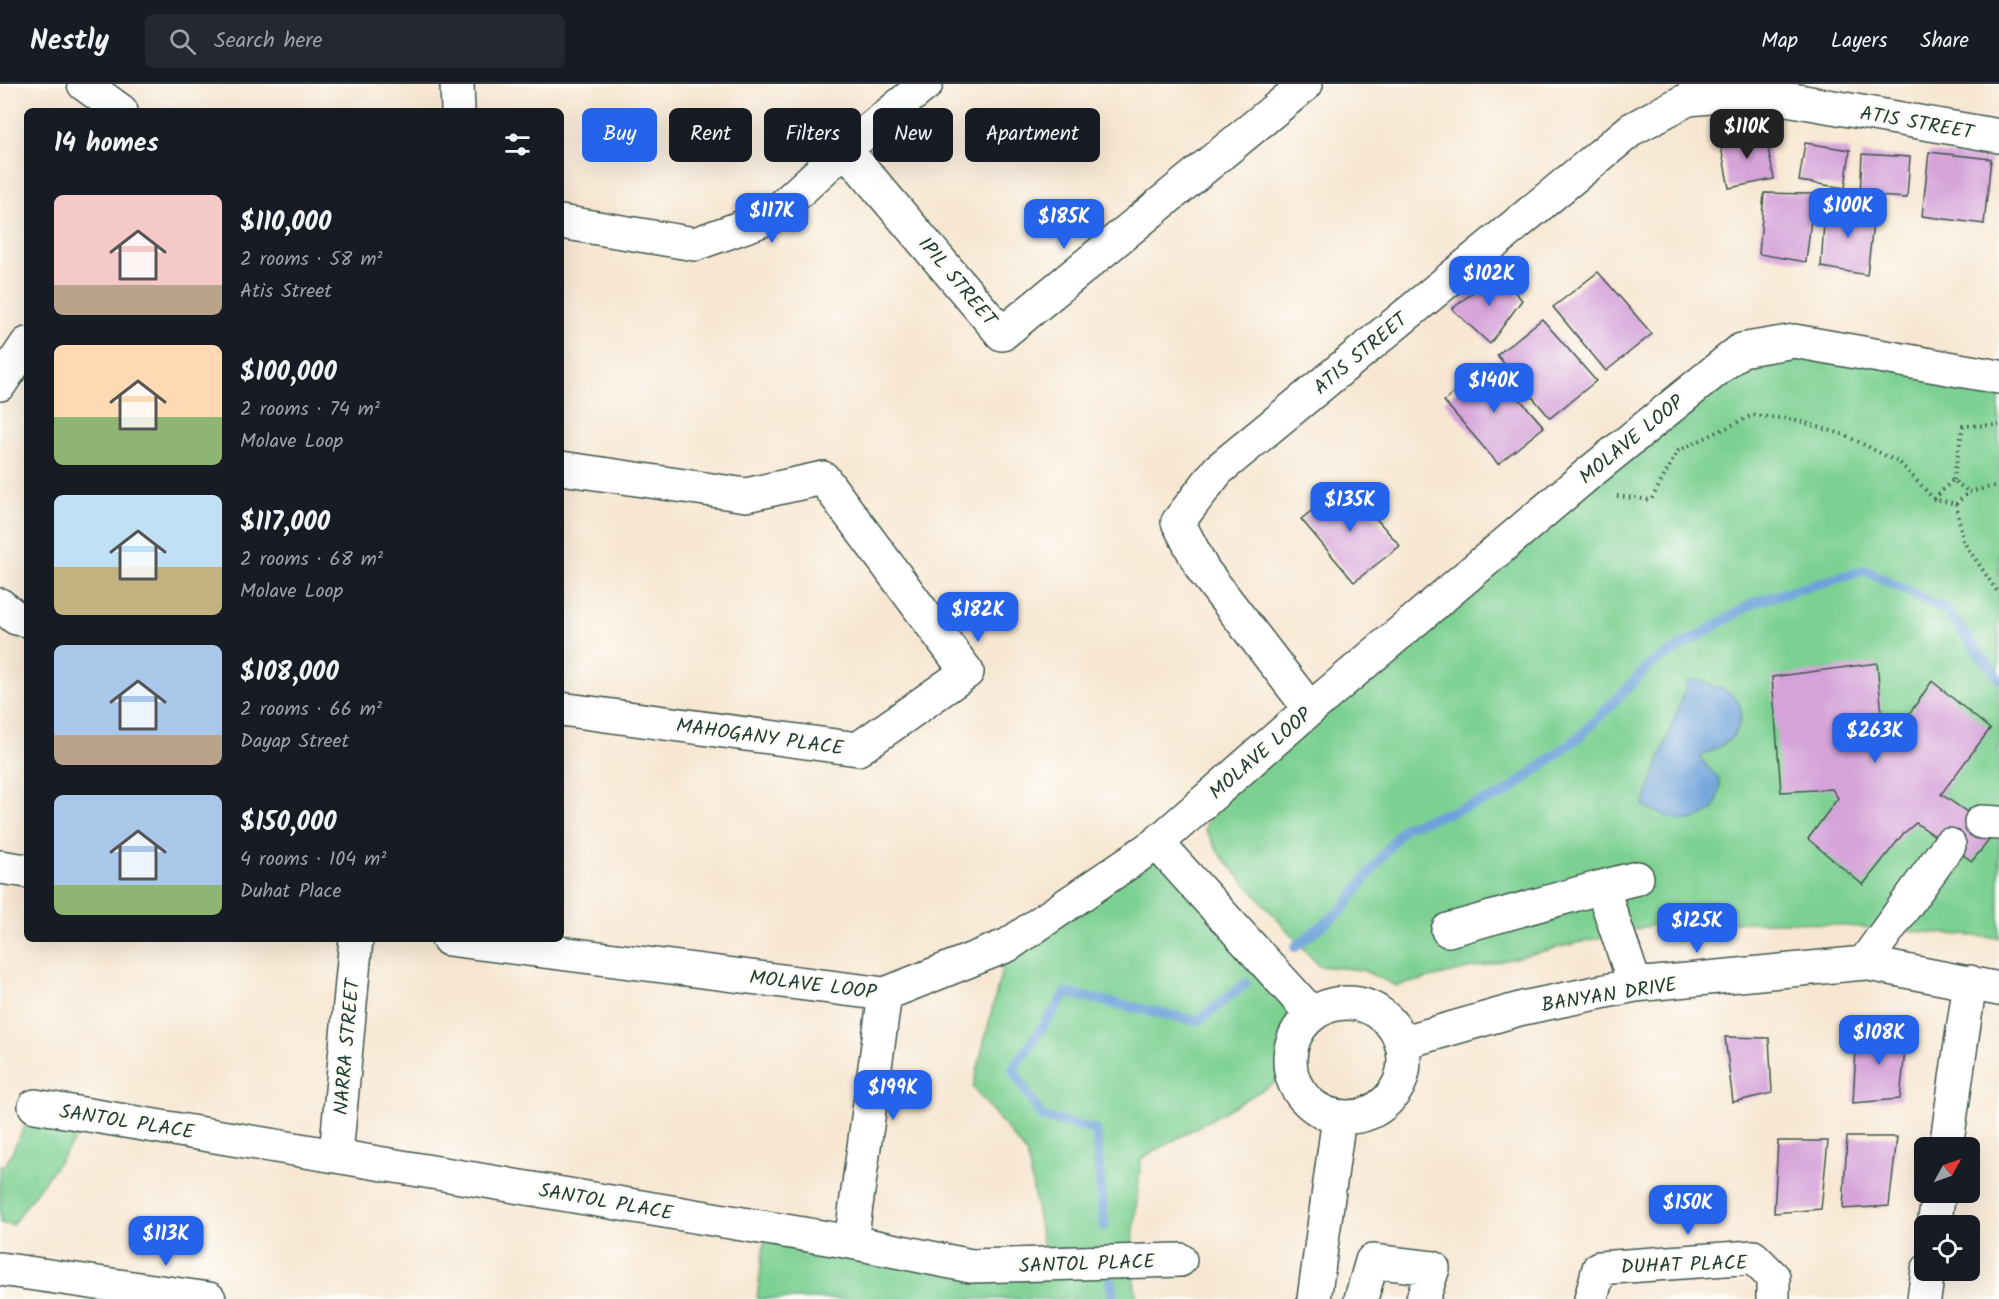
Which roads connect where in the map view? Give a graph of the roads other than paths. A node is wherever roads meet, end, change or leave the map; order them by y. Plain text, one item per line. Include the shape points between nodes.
1 (84, 84) edge
2 (457, 84) edge
3 (926, 84) edge
4 (1306, 84) edge
5 (117, 108) edge
6 (458, 108) edge
7 (861, 136) edge
8 (1999, 136) edge
9 (831, 162) edge
10 (856, 162) edge
11 (564, 222) edge
12 (24, 348) edge
13 (1999, 377) edge
14 (0, 384) edge
15 (564, 468) edge
16 (0, 604) edge
17 (24, 619) edge
18 (564, 709) edge
19 (1310, 709) junction
20 (1157, 843) junction
21 (1949, 845) dead end
22 (0, 867) edge
23 (24, 871) edge
24 (1636, 878) dead end
25 (1602, 887) junction
26 (1448, 930) dead end
27 (356, 942) edge
28 (472, 942) edge
29 (1864, 963) junction
30 (1635, 985) junction
31 (1985, 985) edge
32 (885, 994) junction
33 (1312, 1014) junction
34 (1401, 1043) junction
35 (35, 1106) dead end
36 (1339, 1117) junction
37 (1949, 1137) edge
38 (336, 1155) junction
39 (850, 1242) junction
40 (1180, 1260) dead end
41 (0, 1269) edge
42 (1926, 1281) edge
43 (208, 1299) edge
44 (1314, 1299) edge
45 (1361, 1299) edge
46 (1423, 1299) edge
47 (1591, 1299) edge
48 (1773, 1299) edge
49 (1924, 1299) edge

1 - 5 street
2 - 6 street
3 - 7 street
4 - 10 street, IPIL STREET via 1002,334
8 - 19 street, ATIS STREET via 1752,93 1688,99 1632,129 1218,470 1178,522 1203,570
9 - 11 street via 771,217 695,244
12 - 14 street
13 - 19 street, MOLAVE LOOP via 1794,341 1742,350 1588,474
15 - 18 street, MAHOGANY PLACE via 746,495 823,478 968,672 858,749
16 - 17 street via 16,618
19 - 20 street, MOLAVE LOOP
20 - 32 street, MOLAVE LOOP via 1008,945
20 - 33 street
21 - 29 street
22 - 23 street
24 - 25 street
25 - 26 street
25 - 30 street
27 - 38 street, NARRA STREET
28 - 32 street, MOLAVE LOOP
29 - 30 street, BANYAN DRIVE
29 - 31 street, BANYAN DRIVE
30 - 34 street, BANYAN DRIVE via 1523,1008
31 - 37 street
32 - 39 street
33 - 34 street via 1337,1004 1364,1005 1393,1026
33 - 36 street via 1292,1041 1290,1074 1308,1103
34 - 36 street via 1401,1081 1391,1097 1376,1110 1358,1117
35 - 38 street, SANTOL PLACE
36 - 44 street
38 - 39 street, SANTOL PLACE
39 - 40 street, SANTOL PLACE via 971,1266
41 - 43 street
42 - 49 street
45 - 46 street via 1372,1261 1433,1268
47 - 48 street, DUHAT PLACE via 1599,1268 1753,1257 1773,1277

